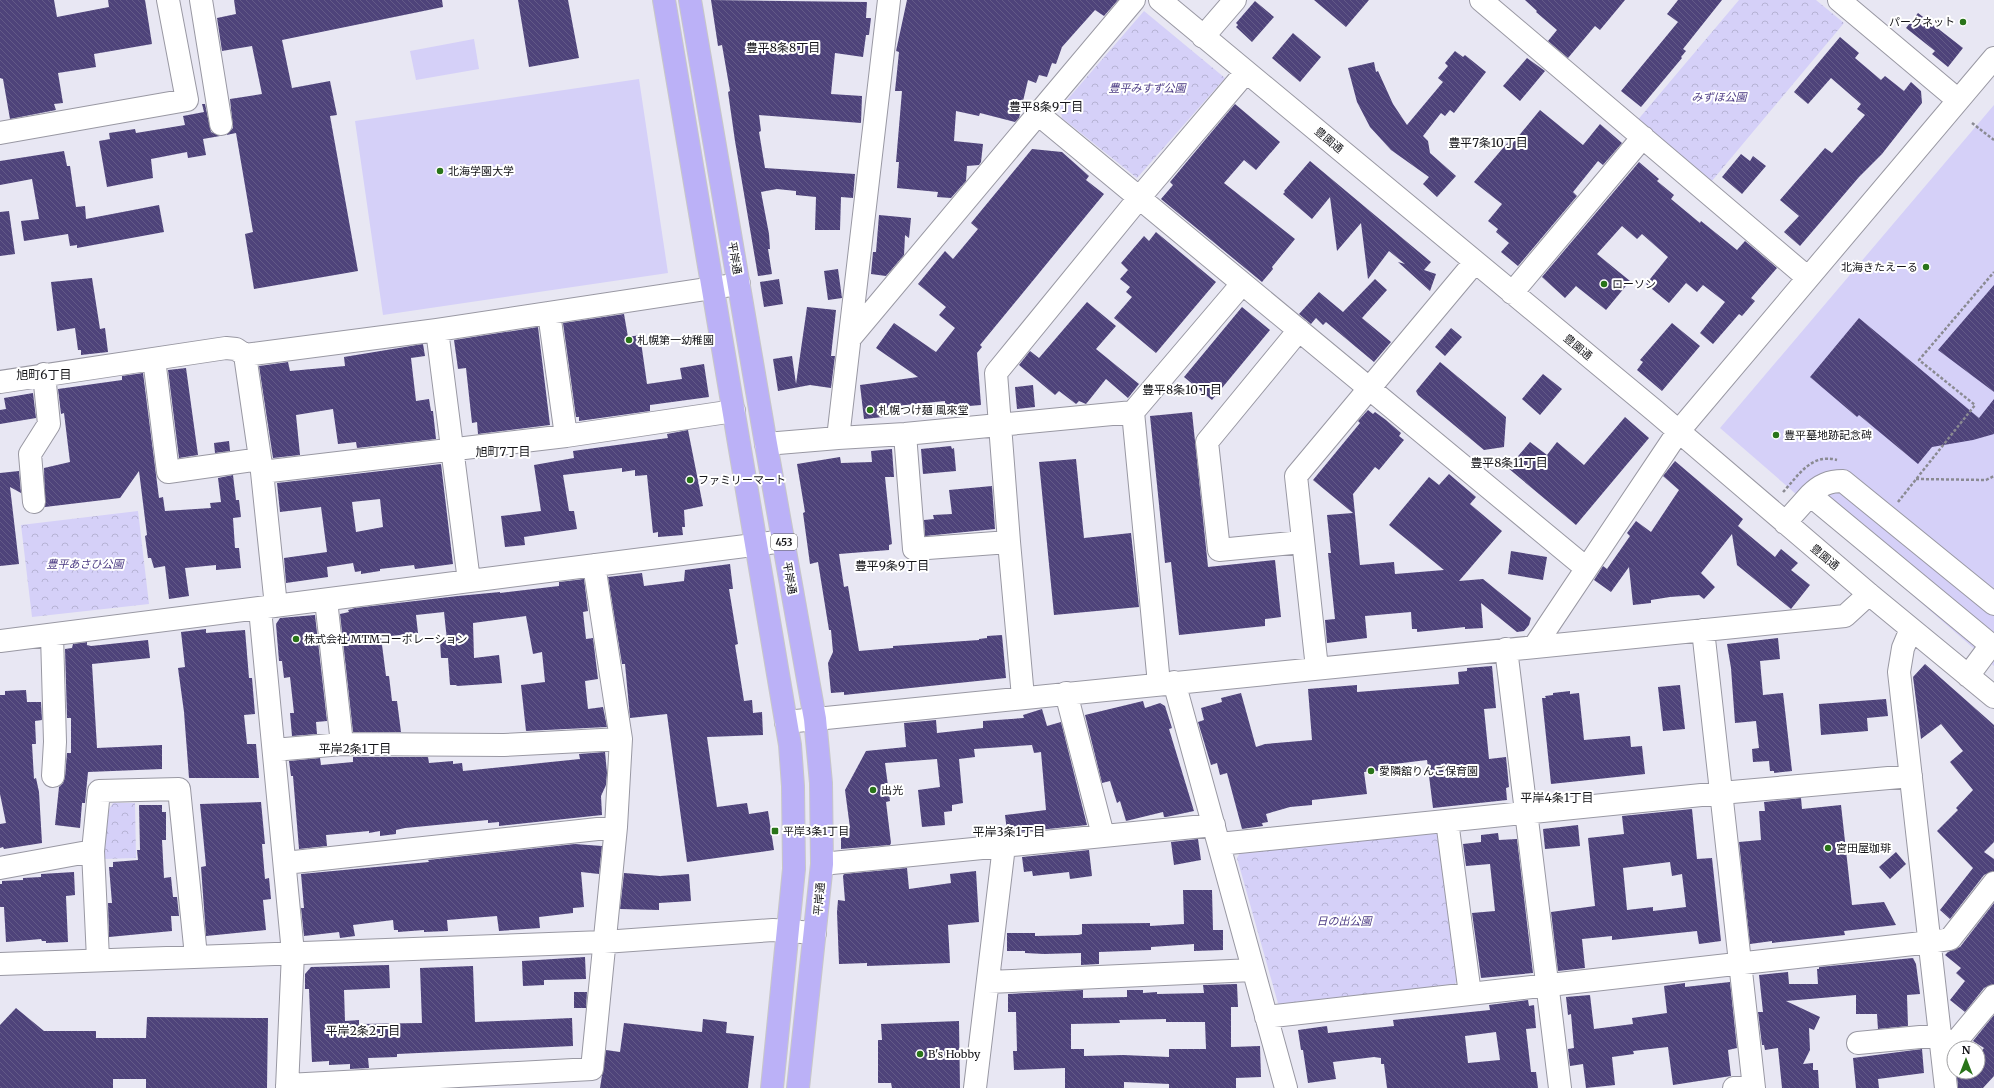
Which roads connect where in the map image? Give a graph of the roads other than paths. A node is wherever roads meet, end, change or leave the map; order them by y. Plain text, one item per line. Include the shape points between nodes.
1 (168, 0) edge
2 (200, 0) edge
3 (664, 0) edge
4 (690, 0) edge
5 (889, 0) edge
6 (1134, 0) edge
7 (1160, 0) edge
8 (1235, 0) edge
9 (1481, 0) edge
10 (1839, 0) edge
11 (1203, 37) junction
12 (1994, 58) edge
13 (1246, 72) junction
14 (1958, 100) junction
15 (1038, 114) junction
16 (222, 124) dead end
17 (0, 133) edge
18 (1643, 137) junction
19 (1139, 198) junction
20 (1475, 262) junction
21 (1808, 278) junction
22 (739, 284) junction
23 (1242, 284) junction
24 (713, 289) junction
25 (1512, 293) junction
26 (549, 313) junction
27 (437, 330) junction
28 (1299, 330) junction
29 (851, 336) junction
30 (245, 355) junction
31 (154, 359) junction
32 (44, 374) junction
33 (0, 382) edge
34 (1370, 389) junction
35 (734, 411) junction
36 (1133, 412) junction
37 (999, 424) junction
38 (1678, 432) junction
39 (905, 434) junction
40 (566, 436) junction
41 (838, 438) junction
42 (766, 444) junction
43 (453, 450) junction
44 (261, 465) junction
45 (1810, 495) junction
46 (34, 502) dead end
47 (1785, 523) junction
48 (784, 541) junction
49 (1009, 542) junction
50 (1302, 542) junction
51 (755, 544) junction
52 (594, 565) junction
53 (1586, 568) junction
54 (469, 581) junction
55 (1869, 594) junction
56 (326, 600) junction
57 (1994, 604) edge
58 (268, 608) junction
59 (1911, 628) junction
60 (1703, 630) junction
61 (52, 635) junction
62 (0, 642) edge
63 (1993, 643) edge
64 (1534, 647) junction
65 (1506, 649) junction
66 (1317, 668) junction
67 (1968, 676) junction
68 (1167, 683) junction
69 (1066, 693) junction
70 (1023, 697) junction
71 (1994, 697) edge
72 (815, 719) junction
73 (786, 722) junction
74 (621, 739) junction
75 (342, 744) junction
76 (274, 750) junction
77 (53, 776) dead end
78 (1911, 776) junction
79 (1722, 793) junction
80 (1526, 813) junction
81 (1447, 821) junction
82 (616, 827) junction
83 (1217, 834) junction
84 (1103, 835) junction
85 (1004, 846) junction
86 (93, 851) junction
87 (285, 863) junction
88 (822, 864) junction
89 (0, 868) edge
90 (1994, 883) edge
91 (789, 931) junction
92 (815, 934) junction
93 (604, 942) junction
94 (1931, 942) junction
95 (293, 953) junction
96 (196, 956) junction
97 (98, 959) junction
98 (0, 964) edge
99 (1741, 964) junction
100 (1252, 970) junction
101 (988, 982) junction
102 (1547, 986) junction
103 (1470, 994) junction
104 (1994, 996) edge
105 (1266, 1017) junction
106 (1941, 1036) junction
107 (1858, 1043) dead end
108 (1943, 1057) junction
109 (288, 1087) edge
110 (1747, 1087) edge
111 (772, 1088) edge
112 (798, 1088) edge
113 (975, 1088) edge
114 (1286, 1088) edge
115 (1560, 1088) edge
116 (1946, 1088) edge

1 - 17 street via 187,100
2 - 16 street
3 - 24 highway, 453
4 - 22 highway, 平岸通 / 453
5 - 29 street
6 - 15 street
7 - 11 street, 豊園通
8 - 11 street
9 - 18 street
10 - 14 street
11 - 13 street, 豊園通
12 - 14 street
13 - 19 street
13 - 20 street, 豊園通
14 - 21 street
15 - 19 street
15 - 29 street
18 - 21 street
18 - 25 street
19 - 23 street
19 - 37 street via 996,373
20 - 25 street, 豊園通
20 - 34 street
21 - 38 street
22 - 24 street
22 - 42 highway, 平岸通 / 453
23 - 28 street
23 - 36 street
24 - 26 street
24 - 35 highway, 453
25 - 38 street, 豊園通
26 - 27 street
26 - 40 street
27 - 30 street
27 - 43 street
28 - 34 street
28 - 50 street via 1207,442 1219,550
29 - 41 street
30 - 31 street via 236,349 226,348
30 - 44 street
31 - 32 street
31 - 44 street via 168,472
32 - 33 street
32 - 46 street via 49,424 30,454
34 - 50 street via 1296,476
34 - 53 street
35 - 40 street
35 - 51 highway, 453
36 - 37 street
36 - 68 street
37 - 39 street
37 - 49 street
38 - 47 street, 豊園通
38 - 53 street
39 - 41 street
39 - 49 street via 914,549
40 - 43 street
41 - 42 street
42 - 48 highway, 平岸通 / 453
43 - 44 street
43 - 54 street
44 - 58 street
45 - 47 street
45 - 57 street via 1824,484 1843,481
45 - 63 street
47 - 55 street, 豊園通
48 - 51 street
48 - 72 highway, 平岸通 / 453
49 - 70 street
50 - 66 street
51 - 52 street
51 - 73 highway, 453
52 - 54 street
52 - 74 street
53 - 64 street
54 - 56 street
55 - 59 street, 豊園通
55 - 60 street via 1845,616
56 - 58 street
56 - 75 street
58 - 61 street
58 - 76 street
59 - 67 street, 豊園通
59 - 78 street via 1903,648 1899,672
60 - 64 street
60 - 79 street
61 - 62 street
61 - 77 street via 55,742
63 - 67 street
64 - 65 street
65 - 66 street
65 - 80 street
66 - 68 street
67 - 71 street, 豊園通
68 - 69 street
68 - 83 street
69 - 70 street
69 - 84 street
70 - 72 street
72 - 73 street
72 - 88 highway, 平岸通 / 453 via 821,783
73 - 91 highway, 453 via 793,779 794,829
74 - 75 street via 504,745
74 - 82 street
75 - 76 street
76 - 87 street
78 - 79 street
78 - 94 street
79 - 80 street
79 - 99 street
80 - 81 street
80 - 102 street
81 - 83 street
81 - 103 street
82 - 87 street
82 - 93 street
83 - 84 street
83 - 100 street
84 - 85 street
85 - 88 street
85 - 101 street
86 - 89 street
86 - 96 street via 99,791 179,789
86 - 97 street
87 - 95 street
88 - 92 highway, 平岸通 / 453
90 - 94 street via 1950,939
91 - 92 street
91 - 93 street
91 - 111 highway, 453
92 - 112 highway, 平岸通 / 453
93 - 95 street
93 - 109 street via 592,1069
94 - 99 street
94 - 106 street
95 - 96 street
95 - 109 street
96 - 97 street
97 - 98 street
99 - 102 street
99 - 110 street
100 - 101 street
100 - 105 street
101 - 113 street
102 - 103 street
102 - 115 street
103 - 105 street
104 - 108 street
105 - 114 street
106 - 107 street
106 - 108 street
108 - 116 street

